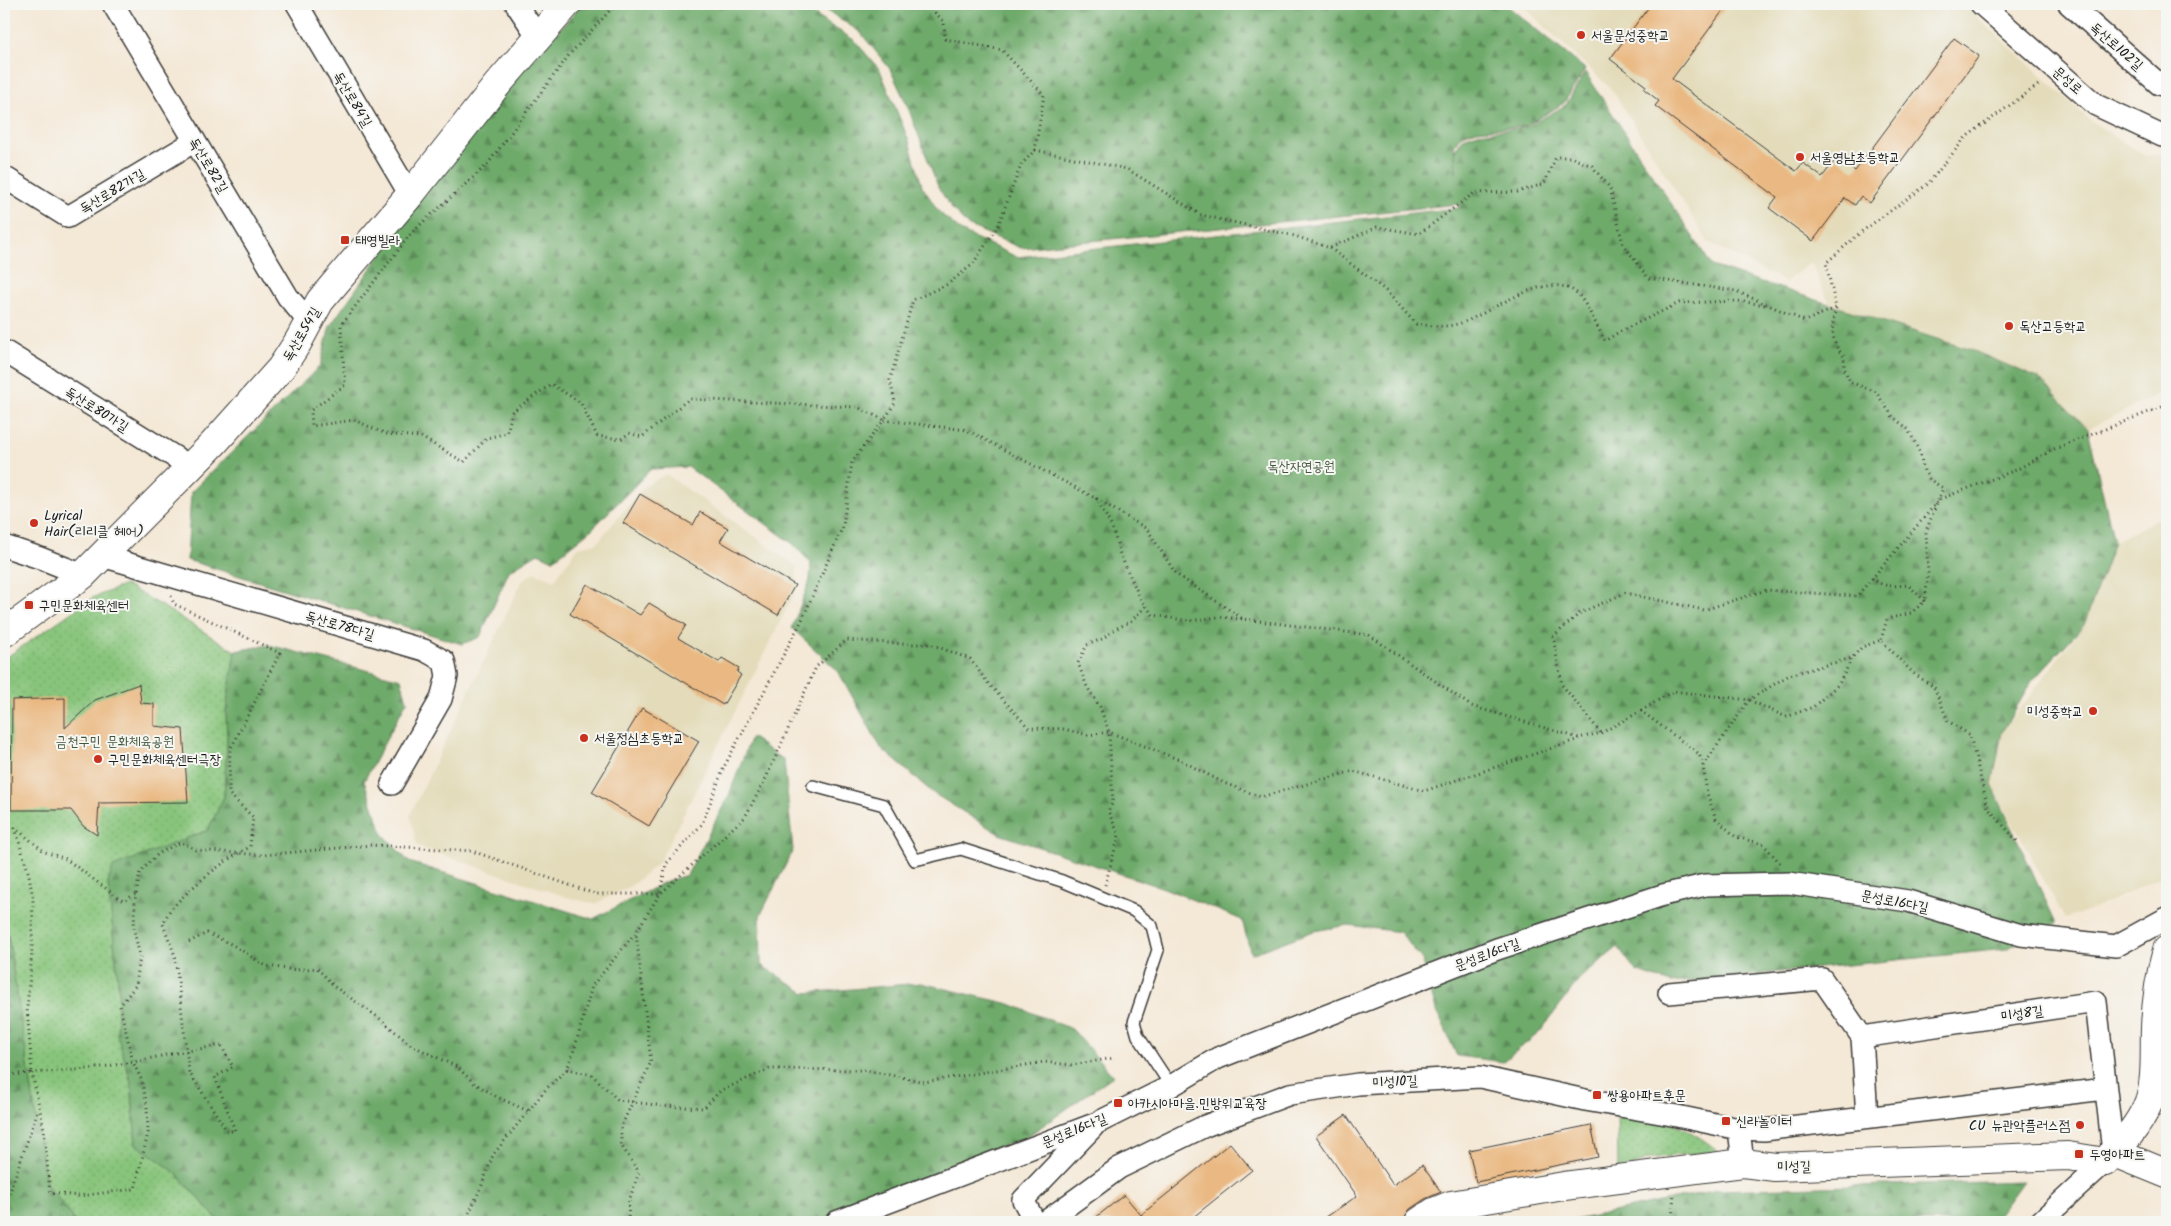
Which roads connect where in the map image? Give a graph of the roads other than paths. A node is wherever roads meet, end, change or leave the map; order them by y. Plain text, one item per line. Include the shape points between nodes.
1 (113, 4) edge
2 (297, 4) edge
3 (516, 4) edge
4 (567, 4) edge
5 (1981, 4) edge
6 (2069, 4) edge
7 (538, 37) junction
8 (2167, 86) edge
9 (2167, 134) edge
10 (195, 141) junction
11 (4, 177) edge
12 (410, 195) junction
13 (309, 322) junction
14 (4, 351) edge
15 (191, 467) junction
16 (4, 546) edge
17 (102, 556) junction
18 (83, 575) junction
19 (4, 633) edge
20 (392, 784) dead end
21 (813, 786) dead end
22 (2167, 918) edge
23 (2167, 950) edge
24 (1669, 993) dead end
25 (1862, 1037) junction
26 (1170, 1086) junction
27 (2105, 1089) junction
28 (1867, 1117) junction
29 (1097, 1123) junction
30 (1739, 1129) junction
31 (2109, 1157) junction
32 (1743, 1163) junction
33 (2167, 1174) edge
34 (836, 1222) edge
35 (1035, 1222) edge
36 (1045, 1222) edge
37 (1419, 1222) edge
38 (2040, 1222) edge

1 - 10 street, 독산로82길
2 - 12 street, 독산로84길
3 - 7 street
4 - 7 street, 독산로54길
5 - 9 street, 문성로 via 2096,105 2162,136
6 - 8 street, 독산로102길 via 2160,84
7 - 12 street, 독산로54길
10 - 11 street, 독산로82가길 via 68,217
10 - 13 street, 독산로82길 via 288,297
12 - 13 street, 독산로54길 via 320,301
13 - 15 street, 독산로54길 via 281,368
14 - 15 street, 독산로80가길
15 - 17 street, 독산로54길
16 - 18 street
17 - 18 street, 독산로54길
17 - 20 street, 독산로78다길 via 424,650 444,661 447,676 441,699
18 - 19 street, 독산로54길
21 - 26 lane via 884,805 915,860 962,849 1062,881 1134,911 1152,926 1158,950 1134,1022 1138,1036
22 - 26 street, 문성로16다길 via 2116,946 2021,935 1908,901 1783,884 1705,885 1663,895 1506,946 1218,1058
23 - 31 street via 2158,982 2149,1102 2124,1142
24 - 25 street via 1822,979
25 - 27 street, 미성8길 via 2096,1002
25 - 28 street
26 - 29 street, 문성로16다길
27 - 28 street
27 - 31 street, 미성8길
28 - 30 street via 1764,1130
29 - 34 street, 문성로16다길
29 - 35 street via 1023,1200
30 - 32 street
30 - 36 street, 미성10길 via 1480,1076 1358,1084 1290,1094 1205,1126 1119,1168
31 - 32 street, 미성길 via 1775,1167
31 - 33 street, 미성길
31 - 38 street
32 - 37 street, 미성길 via 1564,1186 1451,1205

